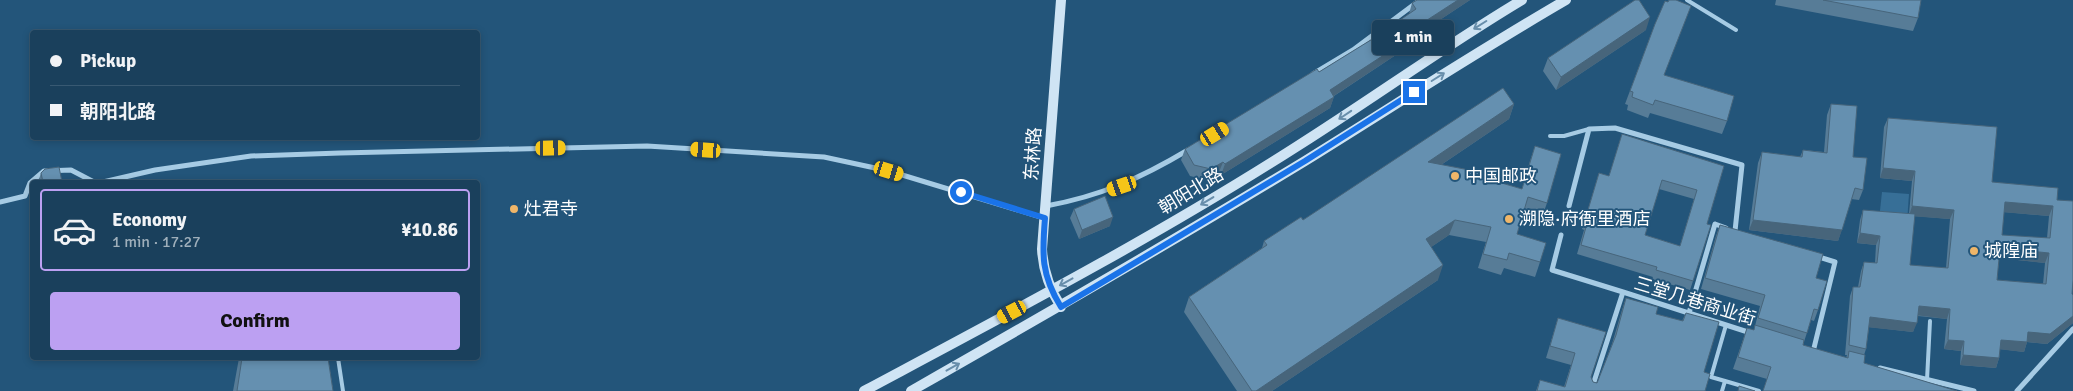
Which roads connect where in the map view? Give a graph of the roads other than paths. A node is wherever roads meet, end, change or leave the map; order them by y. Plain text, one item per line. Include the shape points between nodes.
1 (1061, 0) edge
2 (1420, 0) edge
3 (1522, 0) edge
4 (1566, 0) edge
5 (1687, 0) edge
6 (1736, 30) dead end
7 (1308, 78) edge
8 (1589, 129) junction
9 (1550, 136) dead end
10 (1194, 146) edge
11 (33, 180) edge
12 (91, 180) edge
13 (112, 180) edge
14 (30, 186) edge
15 (0, 202) edge
16 (1046, 206) junction
17 (1569, 206) dead end
18 (1045, 218) junction
19 (1735, 231) junction
20 (1744, 234) edge
21 (1561, 235) dead end
22 (1808, 254) edge
23 (1051, 291) junction
24 (1623, 292) junction
25 (1061, 307) junction
26 (1689, 313) junction
27 (1930, 321) dead end
28 (1726, 325) junction
29 (2073, 329) edge
30 (1761, 336) edge
31 (1804, 350) edge
32 (1813, 352) junction
33 (1823, 354) edge
34 (338, 360) edge
35 (1871, 366) edge
36 (1927, 380) junction
37 (1725, 381) junction
38 (343, 391) edge
39 (864, 391) edge
40 (911, 391) edge
41 (1591, 391) edge
42 (1722, 391) edge
43 (1759, 391) edge
44 (1974, 391) edge
45 (2017, 391) edge

1 - 16 main road, 东林路
2 - 7 street
3 -> 23 main road, 朝阳北路 via 1296,147
25 -> 4 main road, 朝阳北路
5 - 6 lane
8 - 9 lane
8 - 17 street
8 - 19 street via 1614,128 1742,165
10 - 16 street via 1122,186
11 - 12 street via 51,169 78,172
13 - 18 street via 155,170 251,156 647,146 848,161
14 - 15 street via 25,196
16 - 18 main road, 东林路
18 - 23 main road, 东林路 via 1043,263
19 - 20 street
19 - 26 street via 1715,224
21 - 24 street via 1552,270
22 - 32 street via 1834,262
23 - 25 main road, 东林路
23 - 39 main road, 朝阳北路
24 - 26 street, 三堂几巷商业街
24 - 41 street, 三堂几巷商业街
40 -> 25 main road, 朝阳北路
26 - 28 street, 三堂几巷商业街
27 - 36 lane
28 - 30 street, 三堂几巷商业街
28 - 37 lane via 1711,377
29 - 45 street
31 - 32 street
32 - 33 street
34 - 38 lane
35 - 36 street
36 - 44 street
37 - 42 lane
37 - 43 lane

